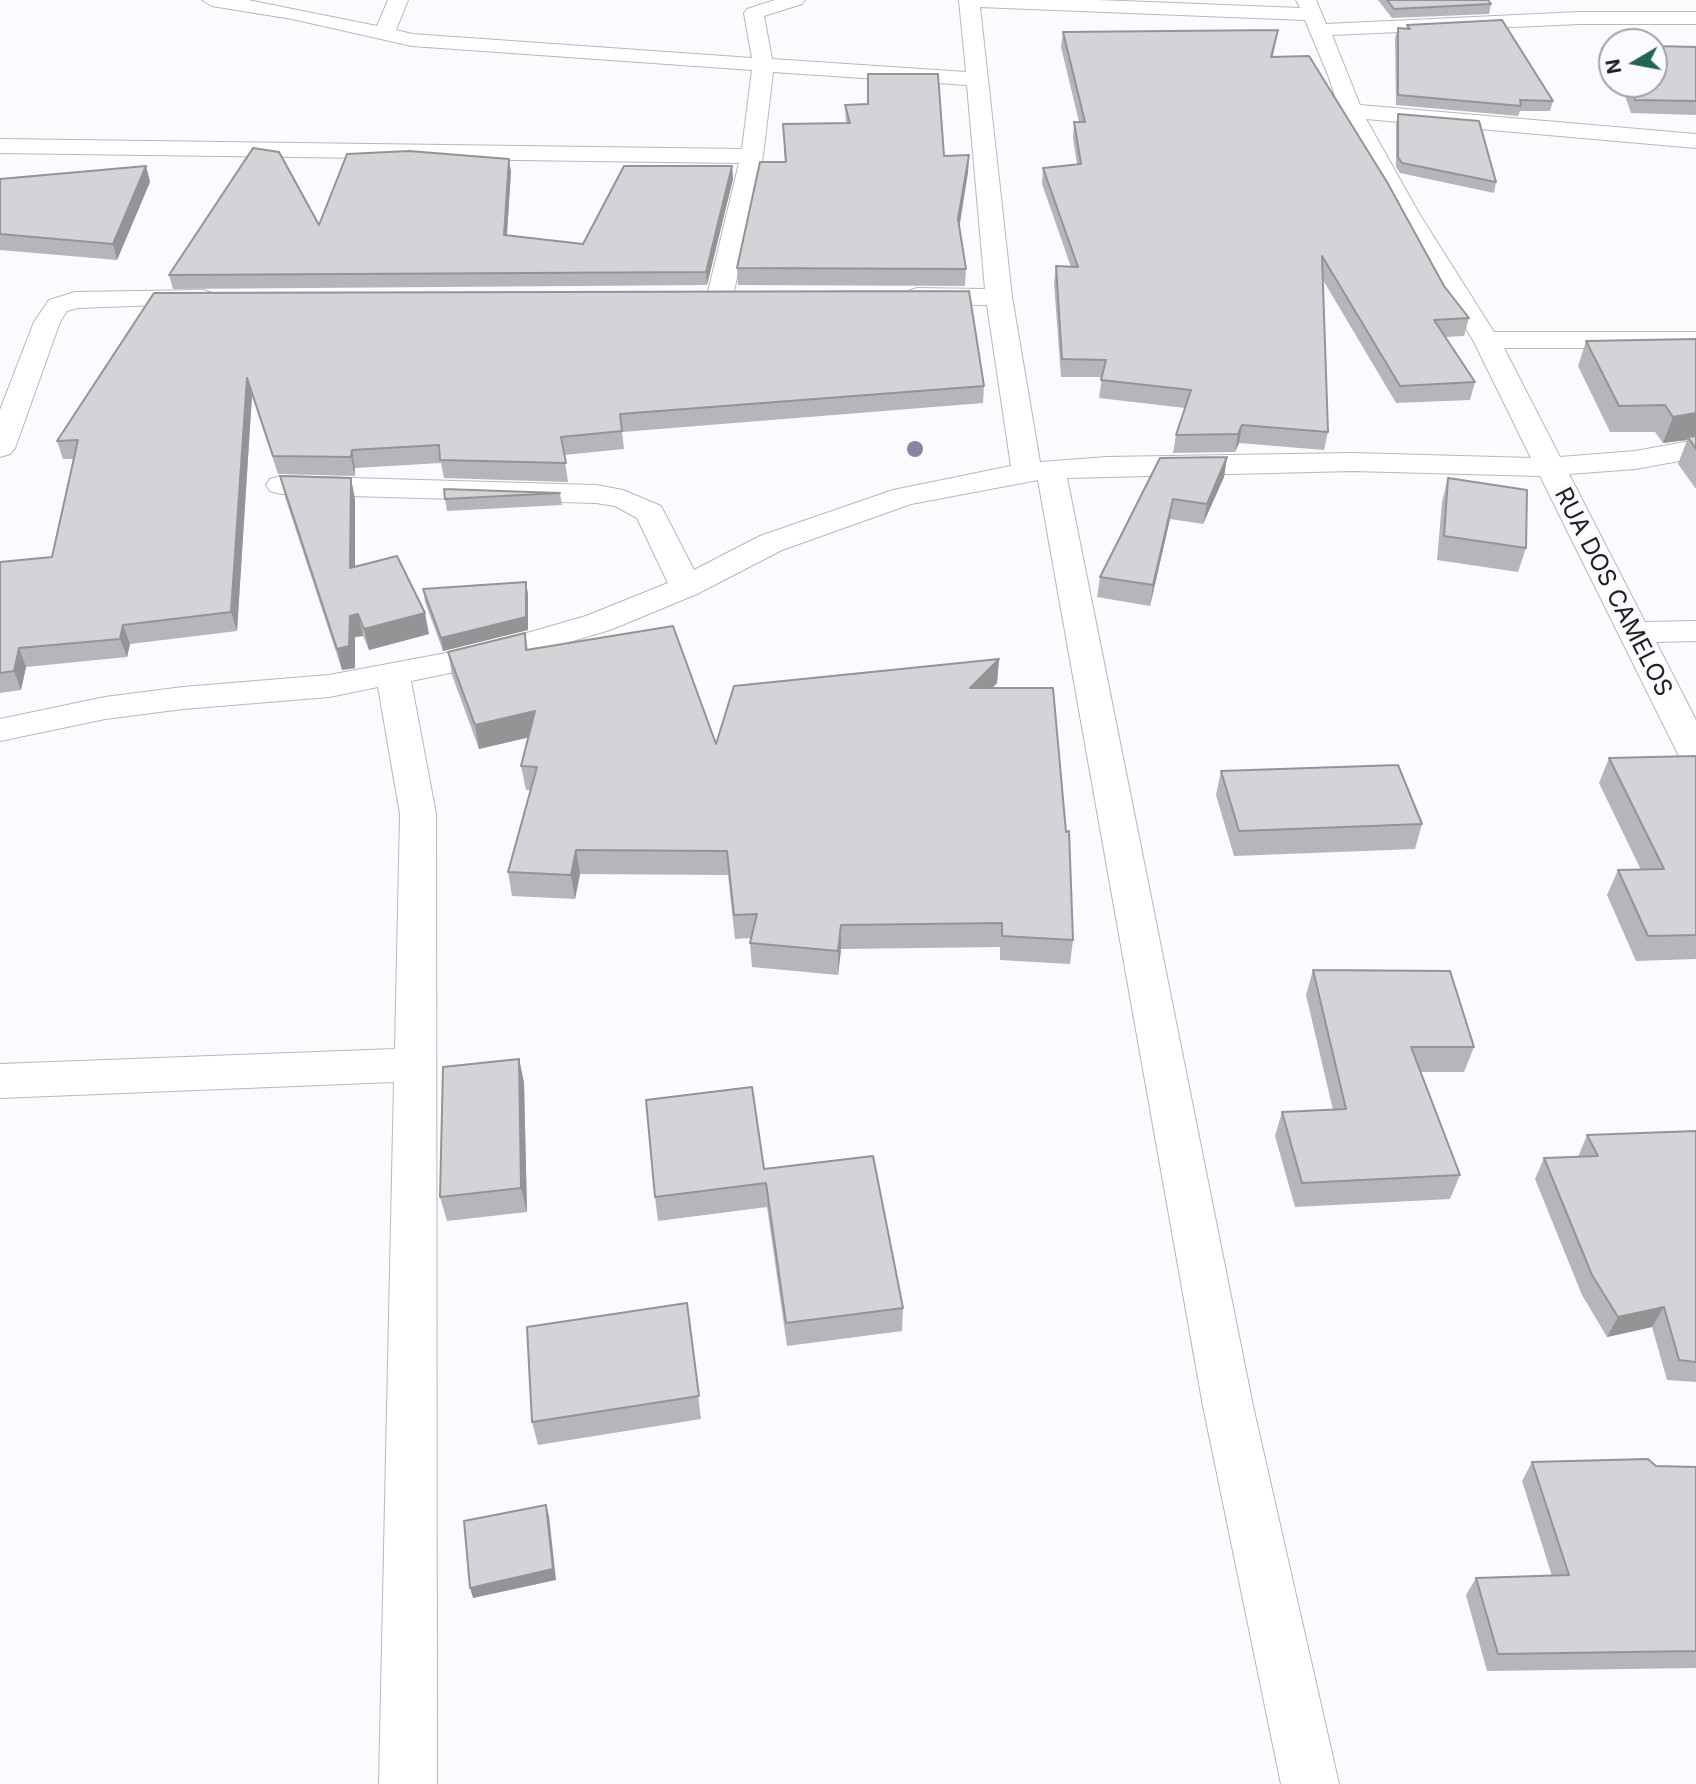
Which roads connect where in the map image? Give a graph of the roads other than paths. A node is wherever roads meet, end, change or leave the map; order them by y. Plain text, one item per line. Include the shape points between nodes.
1 (212, 0) edge
2 (398, 0) edge
3 (795, 0) edge
4 (969, 1) edge
5 (1312, 15) edge
6 (1696, 18) edge
7 (384, 32) junction
8 (763, 64) junction
9 (976, 79) junction
10 (1351, 111) junction
11 (1696, 141) edge
12 (0, 145) edge
13 (752, 156) junction
14 (692, 296) edge
15 (720, 296) junction
16 (748, 296) edge
17 (888, 296) edge
18 (999, 297) junction
19 (224, 298) edge
20 (1486, 340) junction
21 (1696, 340) edge
22 (0, 449) edge
23 (1696, 449) edge
24 (1549, 467) junction
25 (1039, 472) junction
26 (281, 485) edge
27 (686, 587) junction
28 (1696, 631) edge
29 (1633, 632) junction
30 (393, 674) junction
31 (0, 730) edge
32 (1696, 754) edge
33 (415, 1065) junction
34 (0, 1081) edge
35 (408, 1784) edge
36 (1310, 1784) edge

1 - 7 street
2 - 7 street
3 - 8 street via 754,13
4 - 5 street
4 - 9 street
5 - 6 street
5 - 10 street, RUA DOS CAMELOS
7 - 8 street via 458,44
8 - 9 street
8 - 13 street
9 - 18 street
10 - 11 street
10 - 20 street, RUA DOS CAMELOS via 1408,215
12 - 13 street
13 - 15 street
14 - 15 street
15 - 16 street
17 - 18 street
18 - 25 street
19 - 22 street via 114,298 75,300 58,306 47,322
20 - 21 street
20 - 24 street, RUA DOS CAMELOS
23 - 24 street via 1635,460
24 - 25 street via 1353,462 1107,466
24 - 29 street, RUA DOS CAMELOS
25 - 27 street via 904,496 771,544
25 - 36 street via 1228,1406
26 - 27 street via 596,494 623,499 650,512
27 - 30 street via 598,623 482,657
28 - 29 street
29 - 32 street, RUA DOS CAMELOS
30 - 31 street via 329,686 105,709
30 - 33 street via 418,814
33 - 34 street
33 - 35 street

